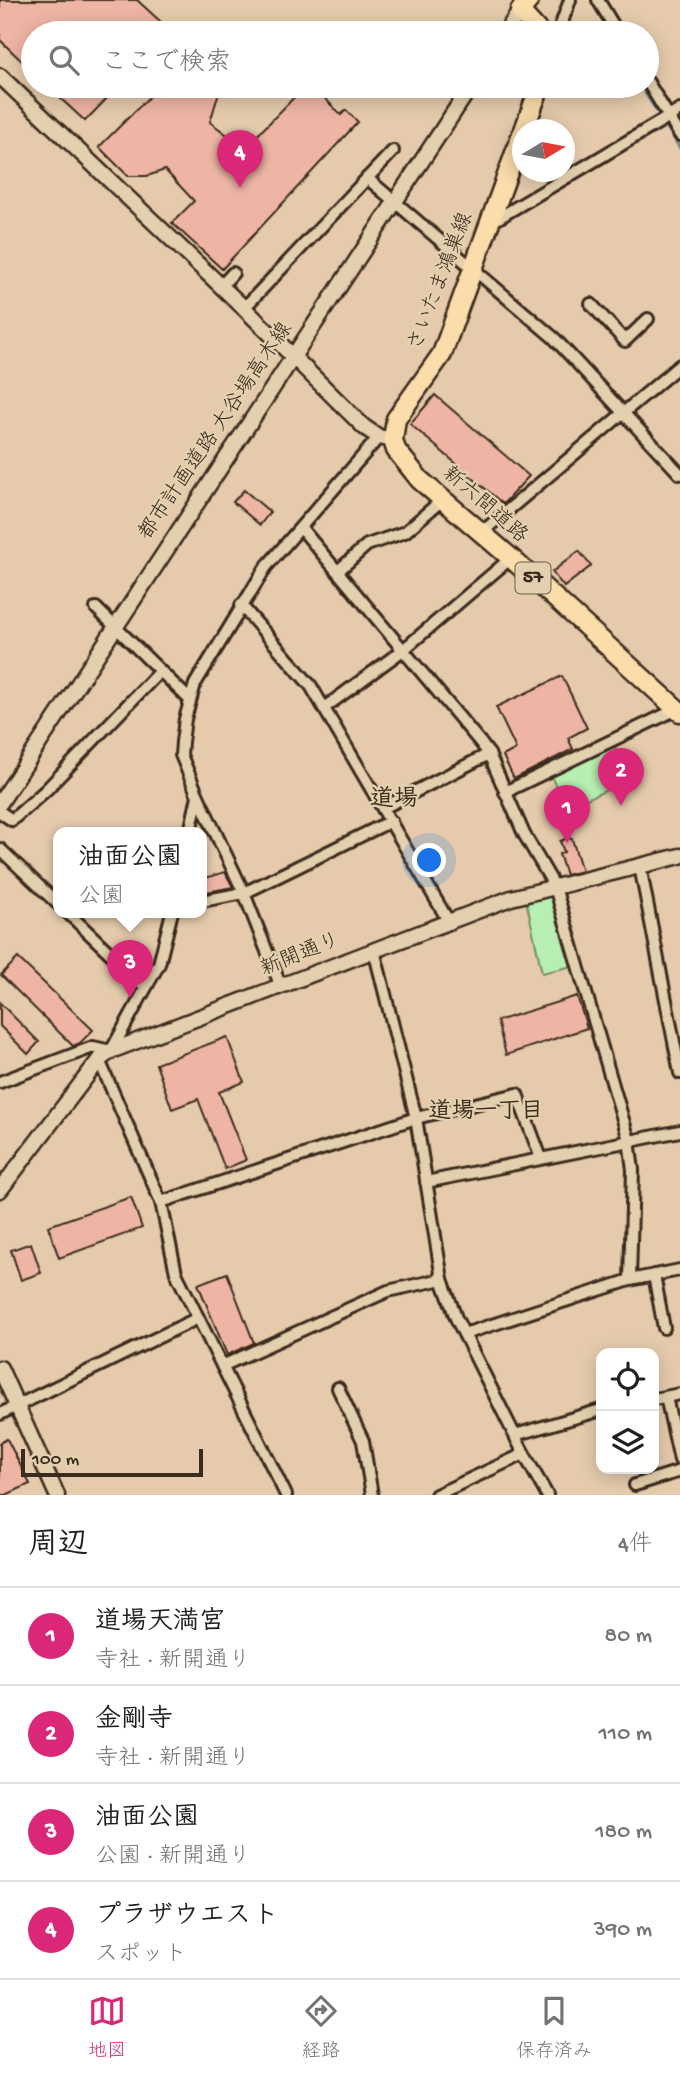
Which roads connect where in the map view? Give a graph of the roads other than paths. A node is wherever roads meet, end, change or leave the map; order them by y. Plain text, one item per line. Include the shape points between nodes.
1 (570, 0) edge
2 (598, 0) edge
3 (524, 6) edge
4 (513, 21) edge
5 (562, 21) edge
6 (611, 21) edge
7 (0, 76) edge
8 (21, 96) edge
9 (23, 98) edge
10 (463, 98) edge
11 (536, 98) edge
12 (657, 98) edge
13 (680, 110) edge
14 (668, 117) junction
15 (528, 119) edge
16 (680, 135) edge
17 (393, 150) dead end
18 (512, 162) edge
19 (367, 178) junction
20 (394, 202) junction
21 (490, 223) junction
22 (475, 269) junction
23 (233, 273) dead end
24 (220, 286) junction
25 (590, 303) dead end
26 (244, 308) junction
27 (648, 319) dead end
28 (293, 357) junction
29 (680, 365) edge
30 (623, 413) junction
31 (386, 439) junction
32 (680, 474) edge
33 (442, 500) junction
34 (300, 528) junction
35 (481, 533) junction
36 (511, 558) junction
37 (338, 570) junction
38 (241, 605) junction
39 (96, 608) dead end
40 (114, 626) junction
41 (402, 650) junction
42 (160, 671) junction
43 (189, 699) junction
44 (324, 708) junction
45 (678, 710) edge
46 (489, 754) junction
47 (505, 792) junction
48 (198, 796) junction
49 (0, 803) edge
50 (383, 808) junction
51 (0, 812) edge
52 (391, 821) junction
53 (191, 827) edge
54 (0, 849) edge
55 (680, 856) edge
56 (640, 866) junction
57 (555, 887) junction
58 (244, 893) junction
59 (53, 899) edge
60 (207, 900) edge
61 (72, 918) edge
62 (170, 918) edge
63 (449, 922) junction
64 (374, 950) junction
65 (145, 987) junction
66 (281, 987) junction
67 (105, 1056) junction
68 (680, 1073) edge
69 (0, 1082) edge
70 (416, 1118) junction
71 (680, 1130) edge
72 (629, 1140) junction
73 (541, 1158) junction
74 (426, 1182) junction
75 (0, 1190) edge
76 (161, 1202) junction
77 (680, 1269) edge
78 (654, 1275) junction
79 (442, 1279) junction
80 (630, 1280) junction
81 (198, 1318) junction
82 (664, 1328) dead end
83 (464, 1334) junction
84 (222, 1366) junction
85 (0, 1368) edge
86 (338, 1388) dead end
87 (680, 1394) edge
88 (666, 1397) junction
89 (659, 1398) edge
90 (16, 1406) junction
91 (598, 1411) edge
92 (0, 1414) edge
93 (515, 1435) junction
94 (524, 1454) junction
95 (680, 1460) edge
96 (680, 1471) edge
97 (635, 1485) dead end
98 (281, 1494) edge
99 (439, 1494) edge
100 (57, 1495) edge
101 (372, 1495) edge
102 (547, 1495) edge

1 - 5 street
2 - 6 street
3 - 4 street
7 - 8 street
9 - 24 street
10 - 20 street, 都市計画道路 大谷場高木線
11 - 15 main road, さいたま鴻巣線
12 - 14 street
13 - 14 street
14 - 16 street
14 - 21 street
17 - 19 street
18 - 21 main road, さいたま鴻巣線
19 - 20 street
19 - 26 street
20 - 22 street
20 - 28 street, 都市計画道路 大谷場高木線
21 - 22 main road, さいたま鴻巣線
22 - 30 street via 554,338
22 - 31 main road, さいたま鴻巣線 via 442,354
23 - 24 street
24 - 26 street
25 - 27 street via 625,341
26 - 28 street
28 - 31 street via 364,427
28 - 40 street, 都市計画道路 大谷場高木線
29 - 30 street
30 - 32 street
30 - 35 street
31 - 33 main road, 新六間道路 / 57
31 - 34 street
33 - 35 main road, 新六間道路 / 57
33 - 37 street via 405,533 367,545
34 - 37 street
34 - 38 street via 265,567
35 - 36 main road, 新六間道路 / 57
36 - 41 street
36 - 45 main road, 新六間道路 / 57
37 - 41 street
38 - 43 street
38 - 44 street via 311,686
39 - 40 street
40 - 42 street
40 - 49 street, 都市計画道路 大谷場高木線
41 - 44 street
41 - 46 street
42 - 43 street
42 - 51 street via 12,820
43 - 48 street via 181,755
44 - 50 street
45 - 47 street
46 - 47 street
46 - 50 street
47 - 57 street
48 - 53 street
48 - 58 street
50 - 52 street
52 - 58 street
52 - 63 street
54 - 59 street
55 - 56 street, 新開通り
56 - 57 street, 新開通り
56 - 68 street
57 - 63 street, 新開通り
57 - 72 street
58 - 60 street
58 - 66 street
61 - 65 street
62 - 65 street via 159,964
63 - 64 street, 新開通り
64 - 66 street, 新開通り
64 - 70 street
65 - 67 street
66 - 67 street, 新開通り
67 - 69 street via 93,1047
67 - 75 street
67 - 76 street
70 - 73 street via 517,1094
70 - 74 street
70 - 76 street
71 - 72 street
72 - 73 street
72 - 80 street via 633,1170
73 - 74 street
74 - 79 street
76 - 81 street via 176,1273
77 - 78 street
78 - 80 street
78 - 82 street
79 - 83 street
79 - 84 street via 388,1291
80 - 83 street
81 - 84 street
81 - 90 street
83 - 93 street
84 - 98 street
85 - 90 street
86 - 101 street via 363,1441
87 - 88 street
88 - 89 street
88 - 95 street
90 - 92 street
90 - 100 street
91 - 93 street
93 - 94 street
94 - 99 street
94 - 102 street
96 - 97 street

